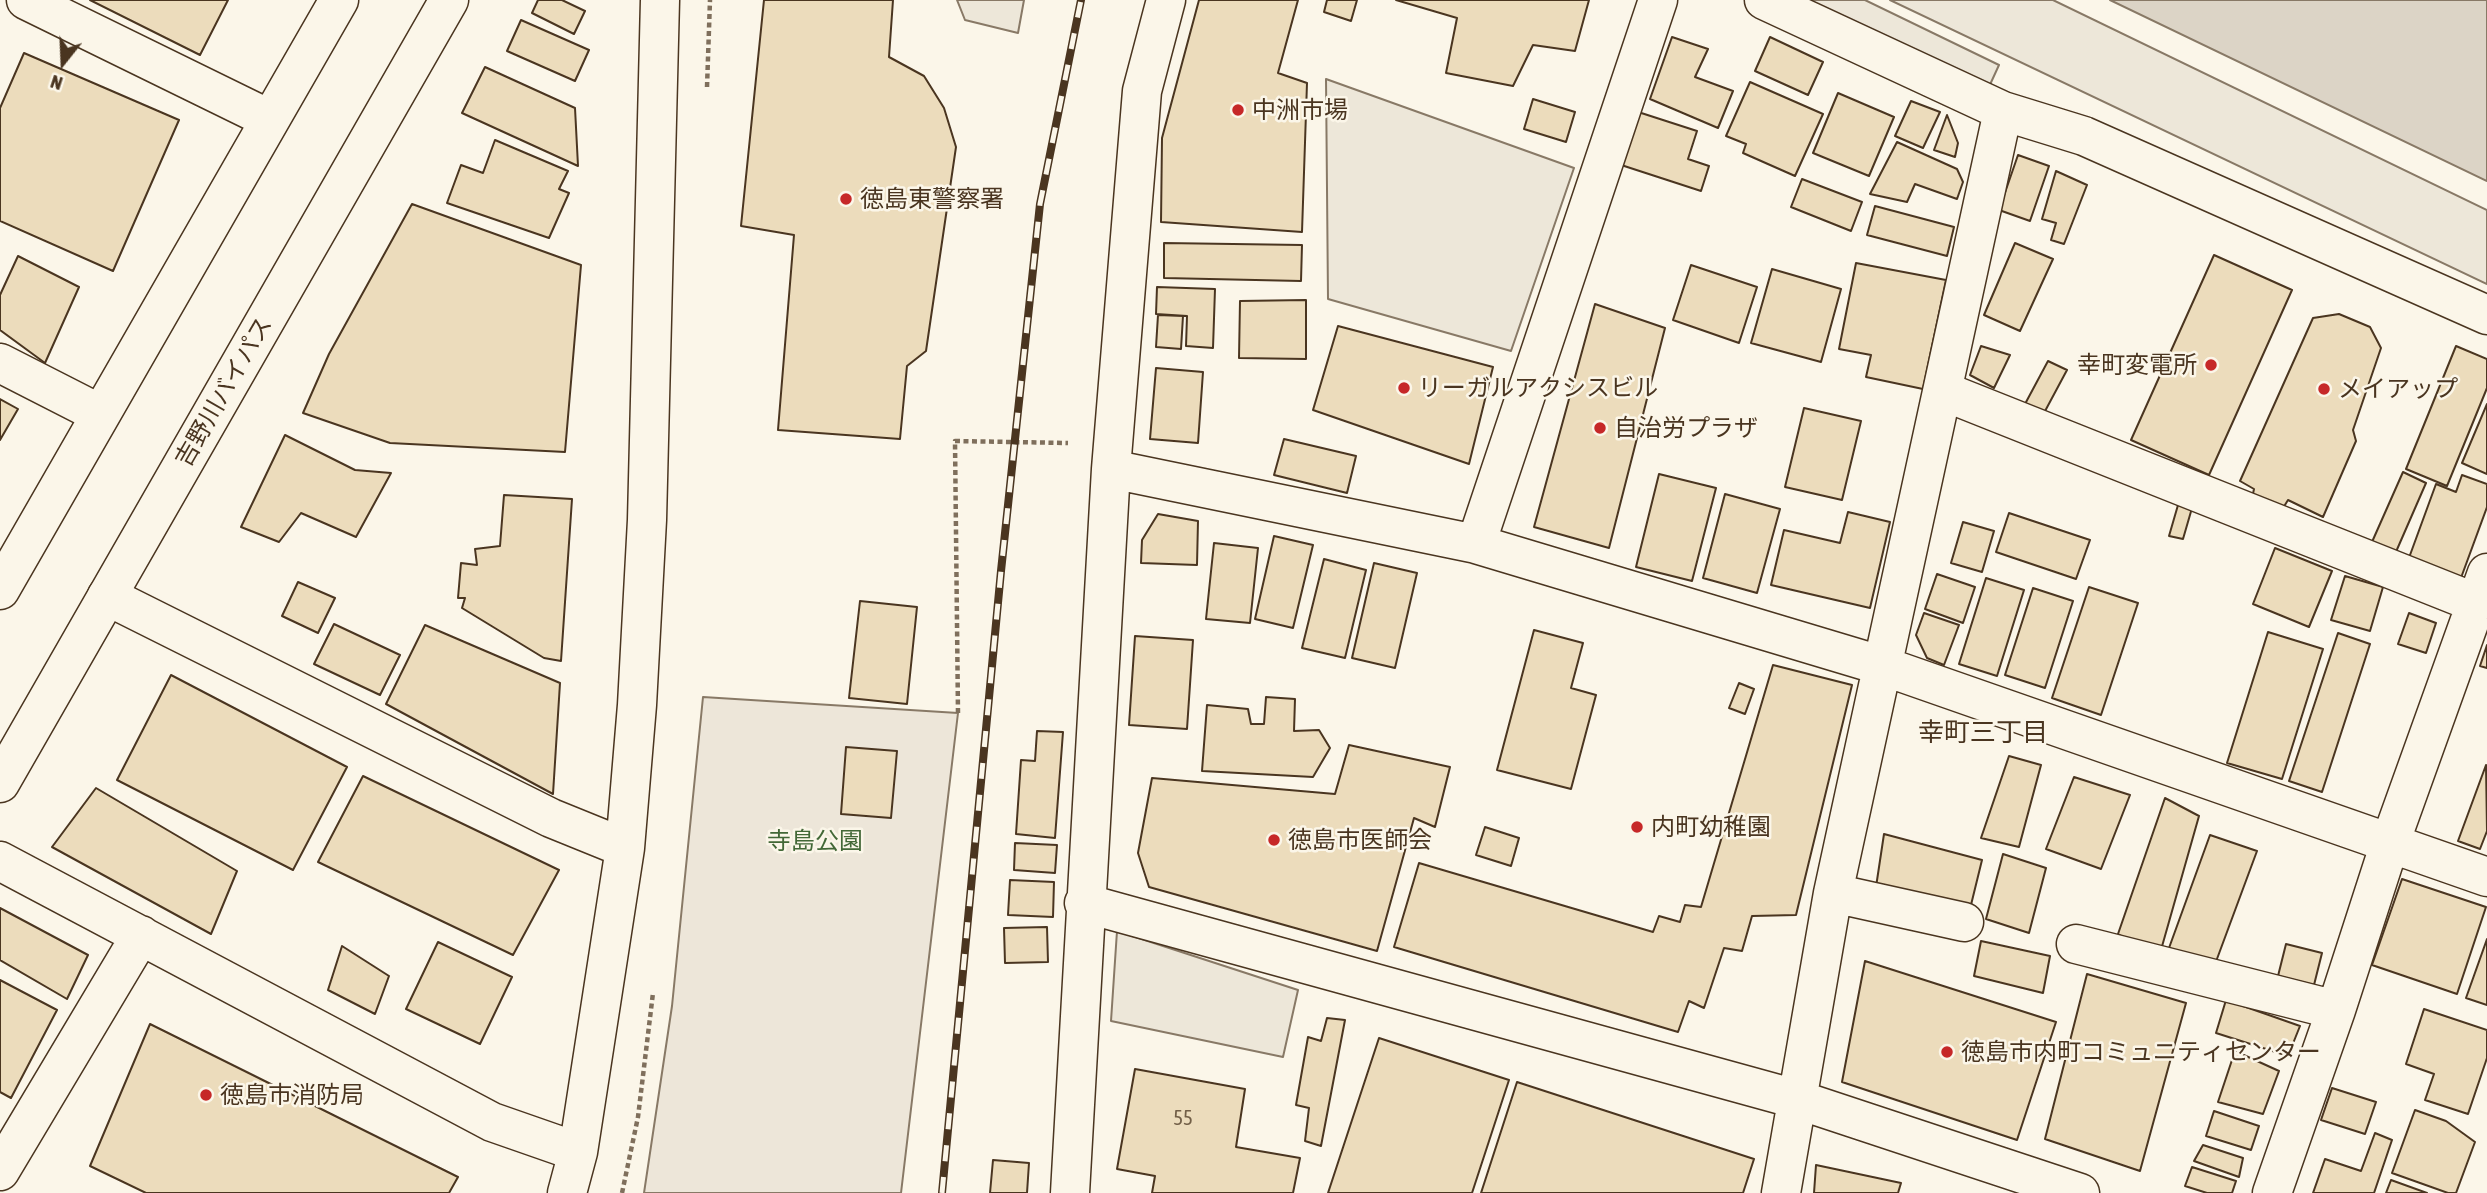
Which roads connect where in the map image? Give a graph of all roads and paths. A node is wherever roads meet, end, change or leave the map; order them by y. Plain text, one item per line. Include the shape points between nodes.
1 (26, 0) edge
2 (339, 0) edge
3 (449, 0) edge
4 (660, 0) edge
5 (710, 0) edge
6 (1166, 0) edge
7 (1658, 0) edge
8 (1764, 0) edge
9 (708, 67) dead end
10 (2003, 111) junction
11 (270, 119) junction
12 (2487, 315) edge
13 (0, 363) edge
14 (1942, 391) junction
15 (100, 414) junction
16 (1111, 469) junction
17 (1476, 544) junction
18 (2481, 588) edge
19 (0, 590) edge
20 (107, 596) junction
21 (1883, 666) junction
22 (958, 713) dead end
23 (0, 783) edge
24 (2390, 843) junction
25 (625, 848) junction
26 (0, 861) edge
27 (2487, 877) edge
28 (1832, 893) junction
29 (1084, 903) junction
30 (1964, 922) dead end
31 (141, 935) junction
32 (2076, 944) dead end
33 (2336, 1010) junction
34 (1796, 1099) junction
35 (578, 1152) junction
36 (0, 1171) edge
37 (568, 1193) edge
38 (1070, 1193) edge
39 (1781, 1193) edge
40 (2080, 1193) edge
41 (2273, 1193) edge

1 - 11 main road
2 - 11 main road
3 - 20 main road, 吉野川バイパス
4 - 25 main road via 647,520
5 - 9 path
6 - 16 main road via 1142,91
7 - 17 main road
8 - 10 main road
10 - 12 main road via 2084,136
10 - 14 main road
11 - 15 main road
13 - 15 main road
14 - 18 main road
14 - 21 main road
15 - 19 main road
16 - 17 main road
16 - 22 path via 1079,443 955,442
16 - 29 main road
17 - 21 main road
18 - 24 main road
20 - 23 main road, 吉野川バイパス
20 - 25 main road via 551,818
21 - 24 main road
21 - 28 main road
24 - 27 main road
24 - 33 main road
25 - 35 main road
26 - 31 main road
28 - 30 main road
28 - 34 main road
29 - 34 main road
29 - 38 main road
31 - 35 main road via 492,1122
31 - 36 main road
32 - 33 main road
33 - 41 main road
34 - 39 main road
34 - 40 main road
35 - 37 main road

